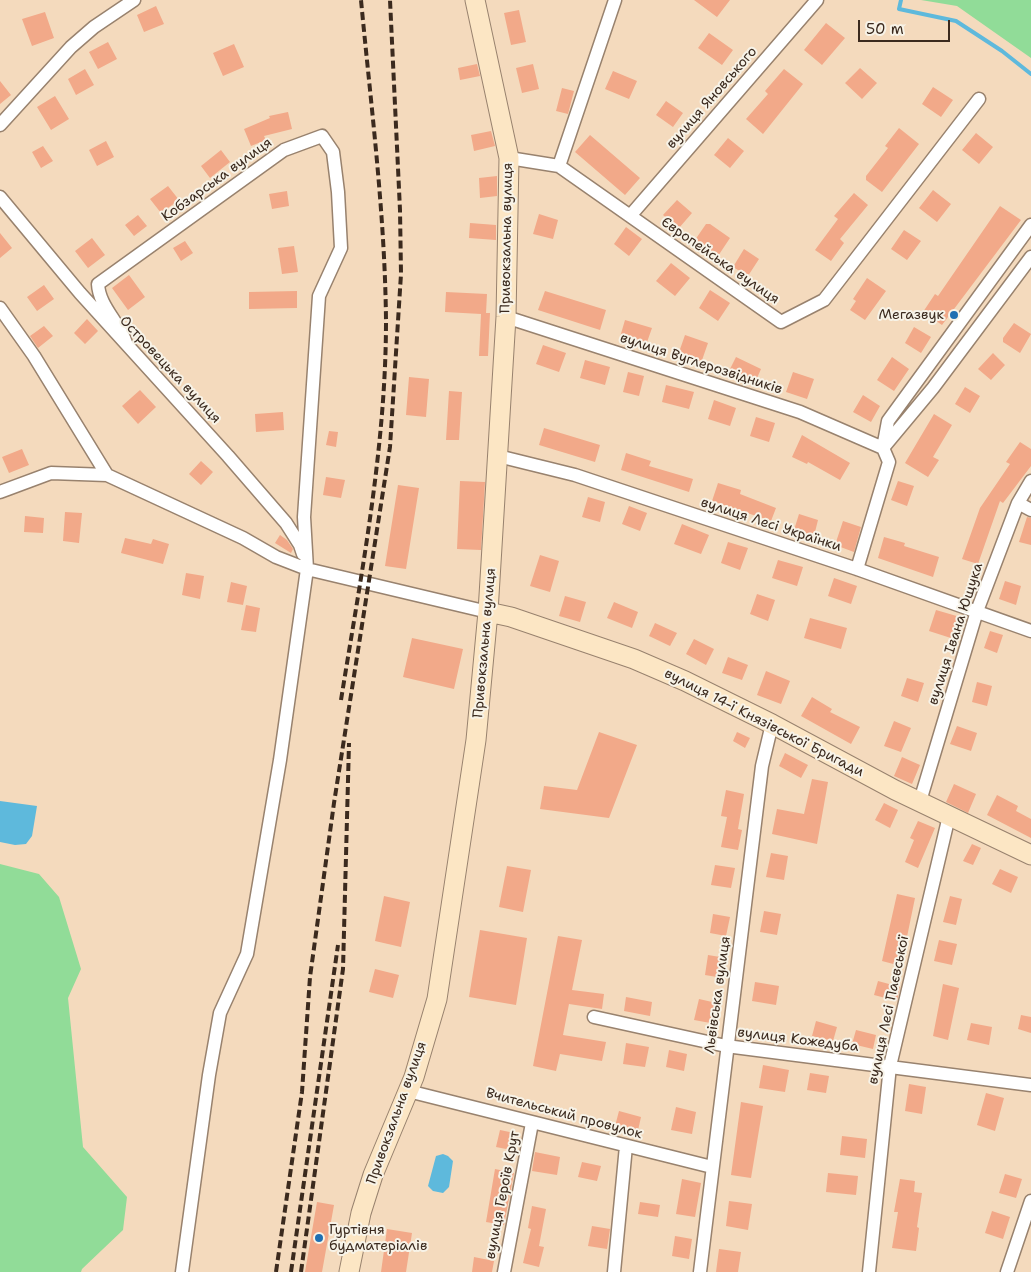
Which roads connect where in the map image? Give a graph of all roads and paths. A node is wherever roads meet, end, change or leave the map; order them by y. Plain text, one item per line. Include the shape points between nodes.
1 (134, 0) edge
2 (475, 0) edge
3 (615, 0) edge
4 (817, 0) edge
5 (978, 99) dead end
6 (0, 125) edge
7 (509, 158) junction
8 (559, 166) junction
9 (0, 197) edge
10 (630, 216) junction
11 (1031, 225) edge
12 (1031, 257) edge
13 (0, 308) edge
14 (506, 317) junction
15 (126, 343) junction
16 (882, 448) junction
17 (498, 456) junction
18 (107, 475) junction
19 (1031, 481) edge
20 (0, 492) edge
21 (1018, 503) junction
22 (1031, 510) edge
23 (307, 569) junction
24 (857, 569) junction
25 (977, 611) junction
26 (488, 612) junction
27 (1031, 630) edge
28 (772, 724) junction
29 (920, 801) junction
30 (948, 816) junction
31 (1031, 855) edge
32 (594, 1018) dead end
33 (726, 1046) junction
34 (890, 1066) junction
35 (1031, 1085) edge
36 (408, 1091) junction
37 (532, 1123) junction
38 (626, 1146) junction
39 (712, 1167) junction
40 (1031, 1201) edge
41 (182, 1272) edge
42 (349, 1272) edge
43 (504, 1272) edge
44 (614, 1272) edge
45 (700, 1272) edge
46 (869, 1272) edge
47 (1007, 1272) edge

1 - 6 street via 71,46
2 - 7 street, Привокзальна вулиця
3 - 8 street
4 - 10 street, вулиця Яновського
5 - 10 street, Європейська вулиця via 824,300 781,322
7 - 8 street, Європейська вулиця
7 - 14 street, Привокзальна вулиця
8 - 10 street, Європейська вулиця
9 - 15 street, Островецька вулиця
11 - 16 street via 888,421
12 - 16 street via 933,388
13 - 18 street via 34,356
14 - 16 street, вулиця Вуглерозвідників via 800,412
14 - 17 street, Привокзальна вулиця
15 - 23 street, Островецька вулиця via 286,523 300,545
15 - 23 street, Кобзарська вулиця via 121,328 98,295 98,284 284,150 322,136 333,152 340,248 319,296 304,517
16 - 24 street via 889,462
17 - 24 street, вулиця Лесі Українки via 575,475
17 - 26 street, Привокзальна вулиця
18 - 20 street via 51,473
18 - 23 street
19 - 21 street, вулиця Івана Ющука
21 - 22 street
21 - 25 street, вулиця Івана Ющука
23 - 26 street
23 - 41 street via 280,760 249,944 237,981 220,1013
24 - 25 street, вулиця Лесі Українки
25 - 27 street, вулиця Лесі Українки
25 - 29 street, вулиця Івана Ющука
26 - 28 street, вулиця 14-ї Князівської Бригади via 634,659
26 - 36 street, Привокзальна вулиця via 476,740 453,904 437,999
28 - 29 street, вулиця 14-ї Князівської Бригади
28 - 33 street, Львівська вулиця via 762,766
29 - 30 street, вулиця 14-ї Князівської Бригади
30 - 31 street, вулиця 14-ї Князівської Бригади
30 - 34 street, вулиця Лесі Паєвської
32 - 33 street, вулиця Кожедуба
33 - 34 street, вулиця Кожедуба
33 - 39 street, Львівська вулиця
34 - 35 street, вулиця Кожедуба
34 - 46 street, вулиця Лесі Паєвської
36 - 37 street, Вчительський провулок via 473,1105
36 - 42 street, Привокзальна вулиця via 373,1175
37 - 38 street, Вчительський провулок
37 - 43 street, вулиця Героїв Крут
38 - 39 street, Вчительський провулок
38 - 44 street
39 - 45 street, Львівська вулиця
40 - 47 street

